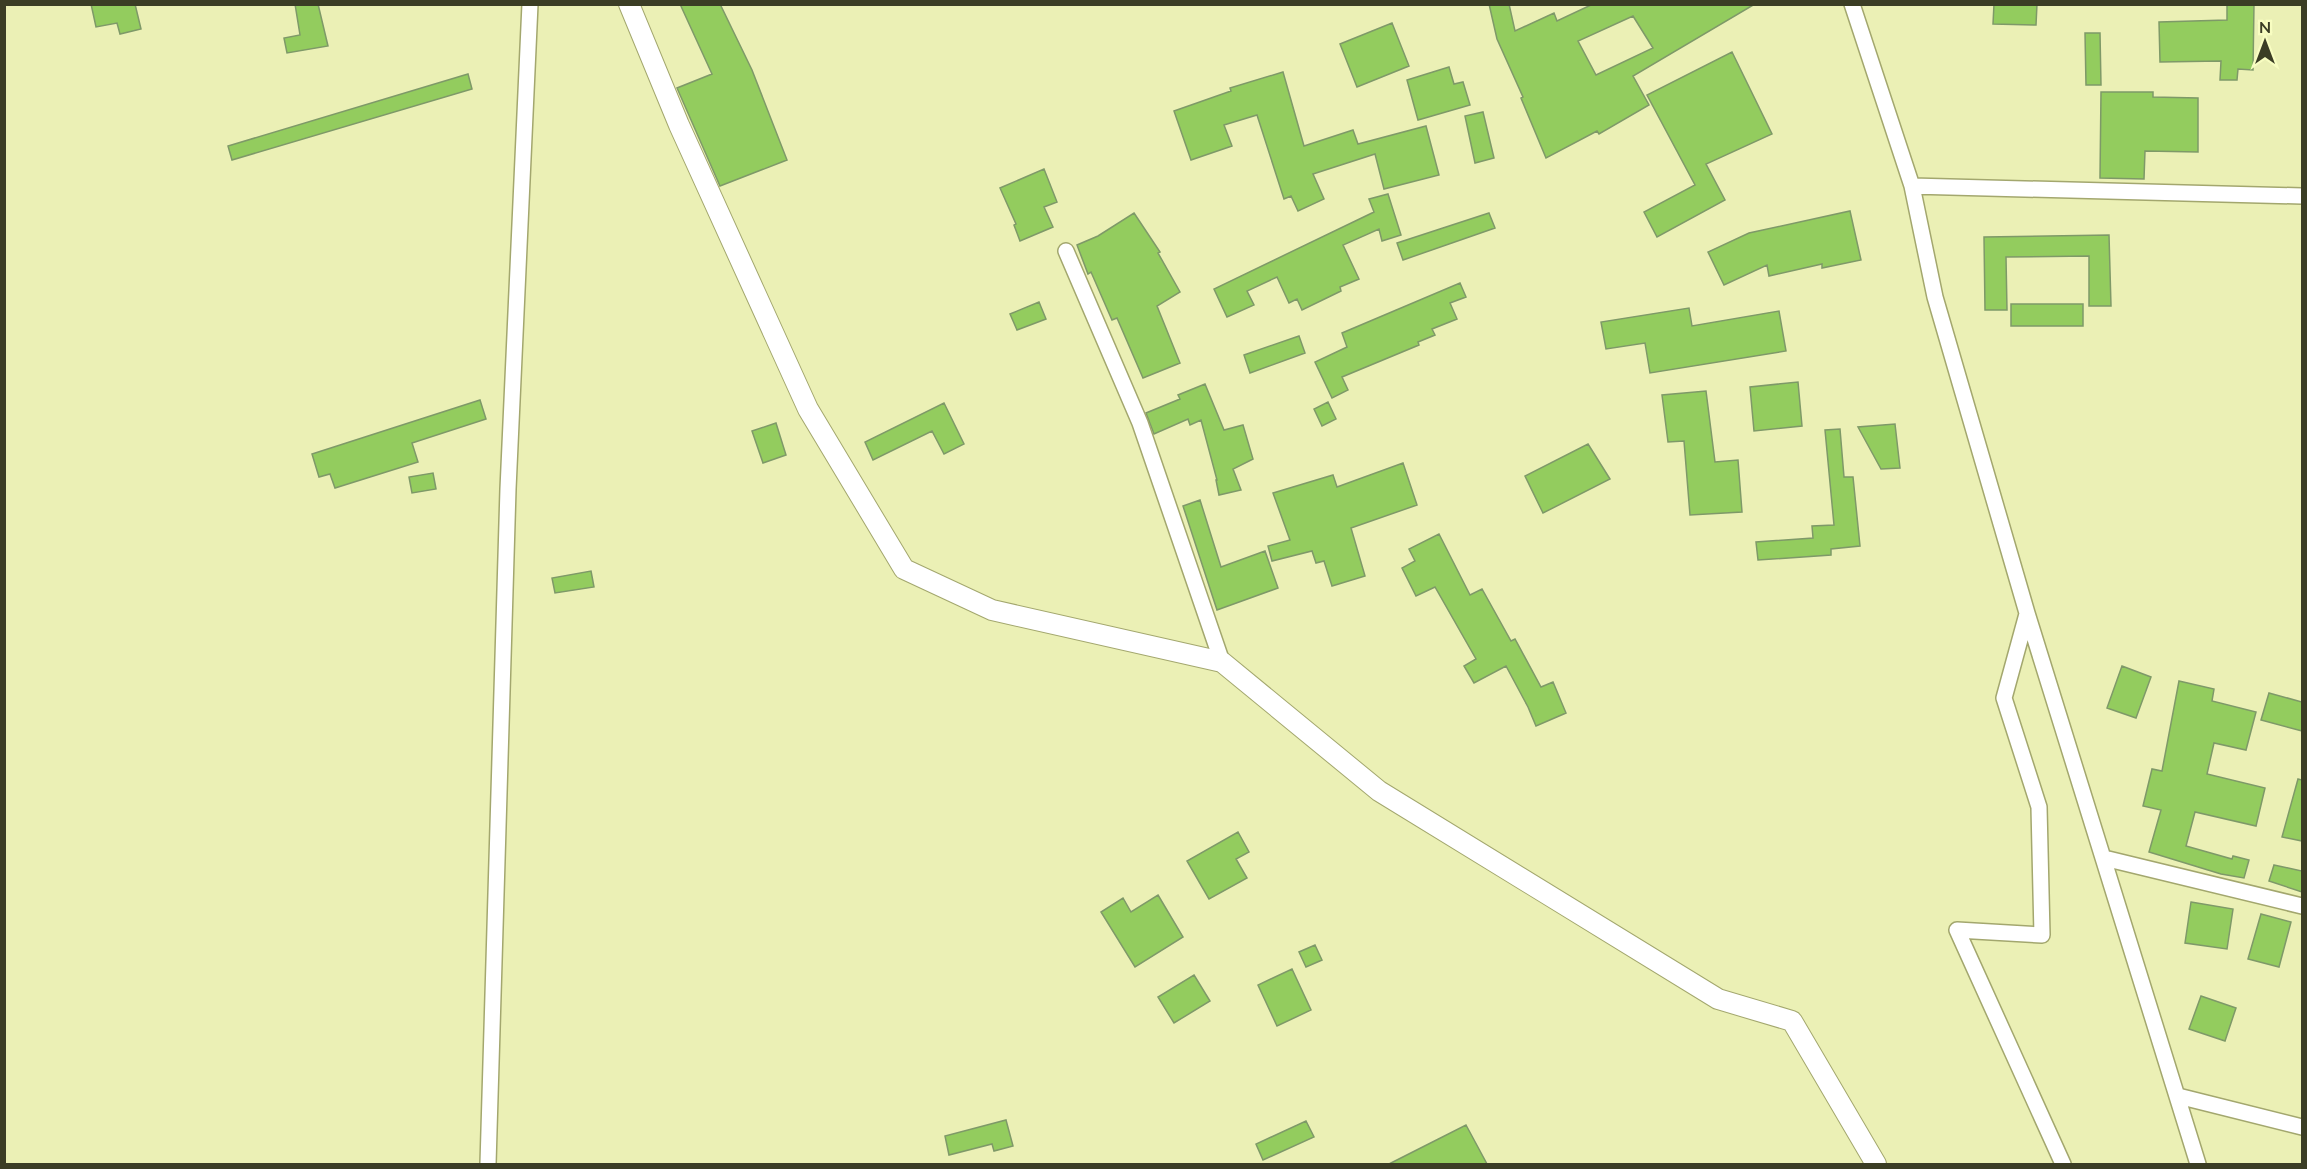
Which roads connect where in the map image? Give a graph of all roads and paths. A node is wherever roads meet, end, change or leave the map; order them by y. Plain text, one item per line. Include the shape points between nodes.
1 (530, 4) edge
2 (629, 4) edge
3 (1852, 4) edge
4 (1912, 186) junction
5 (2302, 196) edge
6 (1066, 252) dead end
7 (2027, 613) junction
8 (1222, 662) junction
9 (2104, 858) junction
10 (2302, 906) edge
11 (2178, 1096) junction
12 (2302, 1127) edge
13 (488, 1164) edge
14 (1876, 1164) edge
15 (2063, 1164) edge
16 (2198, 1164) edge

1 - 13 street via 508,501
2 - 8 street via 679,125 808,409 904,569 992,610
3 - 4 street
4 - 5 street
4 - 7 street via 1935,297
6 - 8 street via 1140,423
7 - 9 street
7 - 15 street via 2004,698 2039,807 2042,935 1957,930
8 - 14 street via 1379,791 1718,999 1792,1021
9 - 10 street
9 - 11 street
11 - 12 street
11 - 16 street

